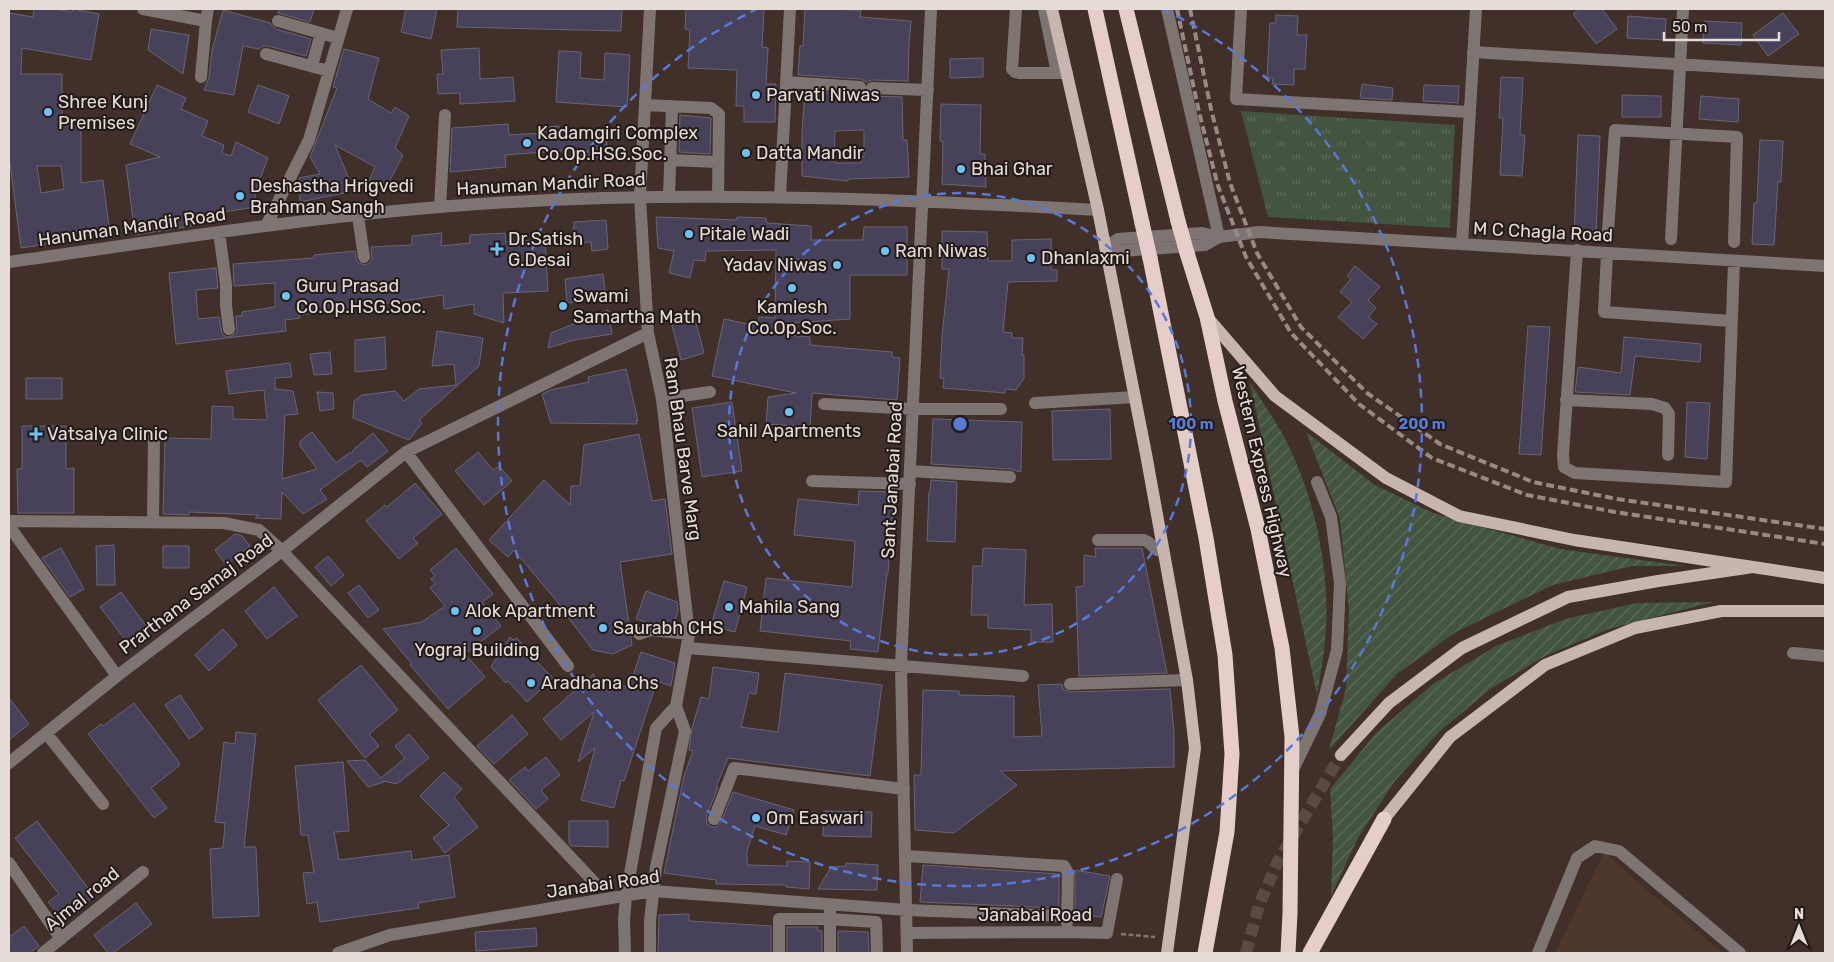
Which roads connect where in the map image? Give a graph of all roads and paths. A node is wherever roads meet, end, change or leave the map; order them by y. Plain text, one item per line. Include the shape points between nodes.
1 (143, 9) edge
2 (347, 9) edge
3 (650, 9) edge
4 (790, 9) edge
5 (931, 9) edge
6 (1016, 9) edge
7 (1044, 9) edge
8 (1052, 9) edge
9 (1095, 9) edge
10 (1126, 9) edge
11 (1167, 9) edge
12 (1241, 9) edge
13 (1476, 9) edge
14 (1683, 9) edge
15 (207, 15) edge
16 (278, 21) dead end
17 (321, 33) junction
18 (338, 38) junction
19 (1473, 52) junction
20 (266, 54) dead end
21 (1680, 64) junction
22 (312, 66) junction
23 (329, 71) junction
24 (1062, 73) junction
25 (1825, 73) edge
26 (201, 77) dead end
27 (786, 82) junction
28 (928, 90) junction
29 (645, 105) junction
30 (672, 106) junction
31 (1470, 112) junction
32 (445, 115) dead end
33 (1676, 133) junction
34 (670, 160) junction
35 (718, 162) junction
36 (640, 197) junction
37 (669, 197) junction
38 (718, 197) junction
39 (780, 197) junction
40 (923, 200) junction
41 (440, 207) junction
42 (1098, 210) junction
43 (358, 216) junction
44 (266, 226) junction
45 (1608, 231) dead end
46 (219, 232) junction
47 (1219, 237) junction
48 (1671, 238) dead end
49 (1734, 242) dead end
50 (1462, 244) junction
51 (1105, 247) junction
52 (1577, 250) junction
53 (1608, 253) junction
54 (364, 258) dead end
55 (1734, 260) junction
56 (9, 262) edge
57 (1825, 266) edge
58 (1207, 317) junction
59 (1731, 321) junction
60 (229, 329) dead end
61 (648, 333) junction
62 (710, 392) dead end
63 (1135, 397) junction
64 (662, 399) junction
65 (1566, 400) junction
66 (1035, 403) dead end
67 (824, 404) dead end
68 (914, 409) junction
69 (1001, 409) dead end
70 (154, 436) dead end
71 (406, 452) junction
72 (1668, 455) dead end
73 (910, 471) junction
74 (1010, 477) dead end
75 (812, 480) dead end
76 (1317, 482) dead end
77 (910, 484) junction
78 (9, 521) edge
79 (152, 522) junction
80 (9, 526) edge
81 (1098, 540) dead end
82 (1163, 550) junction
83 (282, 551) junction
84 (1753, 567) junction
85 (1825, 578) edge
86 (1825, 611) edge
87 (639, 634) dead end
88 (689, 634) junction
89 (688, 648) junction
90 (1793, 653) dead end
91 (1825, 656) edge
92 (901, 665) junction
93 (568, 666) dead end
94 (117, 676) junction
95 (1023, 676) dead end
96 (1187, 680) junction
97 (1070, 684) dead end
98 (676, 706) junction
99 (46, 733) junction
100 (1341, 755) tunnel mouth
101 (9, 763) edge
102 (1292, 773) junction
103 (904, 789) junction
104 (103, 804) dead end
105 (714, 819) dead end
106 (1384, 819) joint
107 (906, 856) junction
108 (9, 863) edge
109 (143, 872) dead end
110 (1117, 879) dead end
111 (595, 883) dead end
112 (653, 891) junction
113 (626, 896) junction
114 (829, 904) junction
115 (907, 910) junction
116 (1067, 916) junction
117 (829, 919) junction
118 (1066, 932) junction
119 (908, 933) junction
120 (1107, 934) junction
121 (61, 939) junction
122 (1167, 952) edge
123 (43, 953) edge
124 (338, 953) edge
125 (625, 953) edge
126 (650, 953) edge
127 (779, 953) edge
128 (830, 953) edge
129 (877, 953) edge
130 (907, 953) edge
131 (1205, 953) edge
132 (1288, 953) edge
133 (1310, 953) edge
134 (1538, 953) edge
135 (1740, 953) edge

1 - 15 street
2 - 18 street
3 - 29 street, Ram Bhau Barve Marg
4 - 27 street
5 - 28 street, Sant Janabai Road
6 - 24 street via 1012,69 1019,73
7 - 24 street
8 - 24 main road
9 - 131 highway, bridge via 1150,258 1206,538 1225,655 1232,754 1227,832
10 - 58 highway, Western Express Highway, bridge via 1178,221
11 - 47 street
12 - 31 street via 1236,99
13 - 19 street
14 - 21 street
15 - 26 street
16 - 17 street
17 - 18 street
17 - 22 street
18 - 23 street
19 - 21 street
19 - 31 street
20 - 22 street
21 - 25 street
21 - 33 street
22 - 23 street
23 - 44 street via 309,140
24 - 42 main road
27 - 28 street
27 - 39 street
28 - 40 street, Sant Janabai Road
29 - 30 street
29 - 36 street, Ram Bhau Barve Marg
30 - 34 street
30 - 35 street via 710,108 718,114
31 - 50 street
32 - 41 street
33 - 45 street via 1615,130
33 - 48 street
33 - 49 street via 1737,137
34 - 35 street
34 - 37 street
35 - 38 street
36 - 37 street, Hanuman Mandir Road
36 - 41 street, Hanuman Mandir Road
36 - 61 street, Ram Bhau Barve Marg
37 - 38 street, Hanuman Mandir Road
38 - 39 street, Hanuman Mandir Road
39 - 40 street, Hanuman Mandir Road
40 - 42 street, Hanuman Mandir Road
40 - 68 street, Sant Janabai Road
41 - 43 street, Hanuman Mandir Road
42 - 51 main road
43 - 44 street, Hanuman Mandir Road
43 - 54 street
44 - 46 street, Hanuman Mandir Road
46 - 56 street, Hanuman Mandir Road
46 - 60 street
47 - 50 street, M C Chagla Road via 1259,232
47 - 51 street, M C Chagla Road via 1202,233 1118,239
50 - 52 street, M C Chagla Road
51 - 63 main road
52 - 53 street, M C Chagla Road
52 - 65 street
53 - 55 street, M C Chagla Road
53 - 59 street via 1604,312
55 - 57 street, M C Chagla Road
55 - 59 street
58 - 84 main road via 1275,396 1386,478 1459,516 1574,540
58 - 102 highway, Western Express Highway via 1258,529 1282,648 1292,737
59 - 65 street via 1726,482 1575,473 1564,467
61 - 64 street, Ram Bhau Barve Marg
61 - 71 street, Prarthana Samaj Road
62 - 64 street
63 - 66 street
63 - 82 main road
64 - 88 street, Ram Bhau Barve Marg
65 - 72 street via 1652,404 1665,408 1669,414
67 - 68 street
68 - 69 street
68 - 73 street, Sant Janabai Road
70 - 79 street
71 - 83 street, Prarthana Samaj Road
71 - 93 street
73 - 74 street
73 - 77 street, Sant Janabai Road
75 - 77 street
76 - 102 street via 1331,517 1340,583 1337,650 1320,714
77 - 92 street, Sant Janabai Road
78 - 79 street
79 - 83 street via 224,523 259,530
80 - 94 street
81 - 82 street via 1144,540 1157,550
82 - 96 main road
83 - 94 street, Prarthana Samaj Road
83 - 111 street
84 - 85 main road
84 - 100 main road via 1568,597 1462,648 1389,703
86 - 106 main road via 1720,611 1635,628 1545,665 1450,737
87 - 88 street via 651,630
88 - 89 street, Ram Bhau Barve Marg
89 - 92 street
89 - 98 street, Ram Bhau Barve Marg
90 - 91 street
92 - 95 street
92 - 103 street, Sant Janabai Road
94 - 99 street, Prarthana Samaj Road
96 - 97 street
96 - 122 main road via 1195,748
98 - 112 street via 685,731
98 - 113 street via 656,728
99 - 101 street, Prarthana Samaj Road
99 - 104 street
102 - 132 highway, Western Express Highway
103 - 105 street via 734,768
103 - 107 street, Sant Janabai Road
106 - 133 highway
107 - 115 street, Sant Janabai Road
107 - 116 street via 1064,866 1068,873
108 - 121 street
109 - 121 street, Ajmal road
110 - 120 street, Janabai Road
112 - 113 street, Janabai Road
112 - 114 street, Janabai Road
112 - 126 street
113 - 124 street, Janabai Road via 390,935
113 - 125 street
114 - 115 street, Janabai Road
114 - 117 street
115 - 116 street, Janabai Road
115 - 119 street, Sant Janabai Road
116 - 118 street
117 - 127 street via 779,919
117 - 128 street
117 - 129 street via 876,922
118 - 119 street, Janabai Road
118 - 120 street, Janabai Road
119 - 130 street, Sant Janabai Road
120 - 122 path via 1153,936
121 - 123 street, Ajmal road
134 - 135 street via 1577,858 1595,846 1619,851

